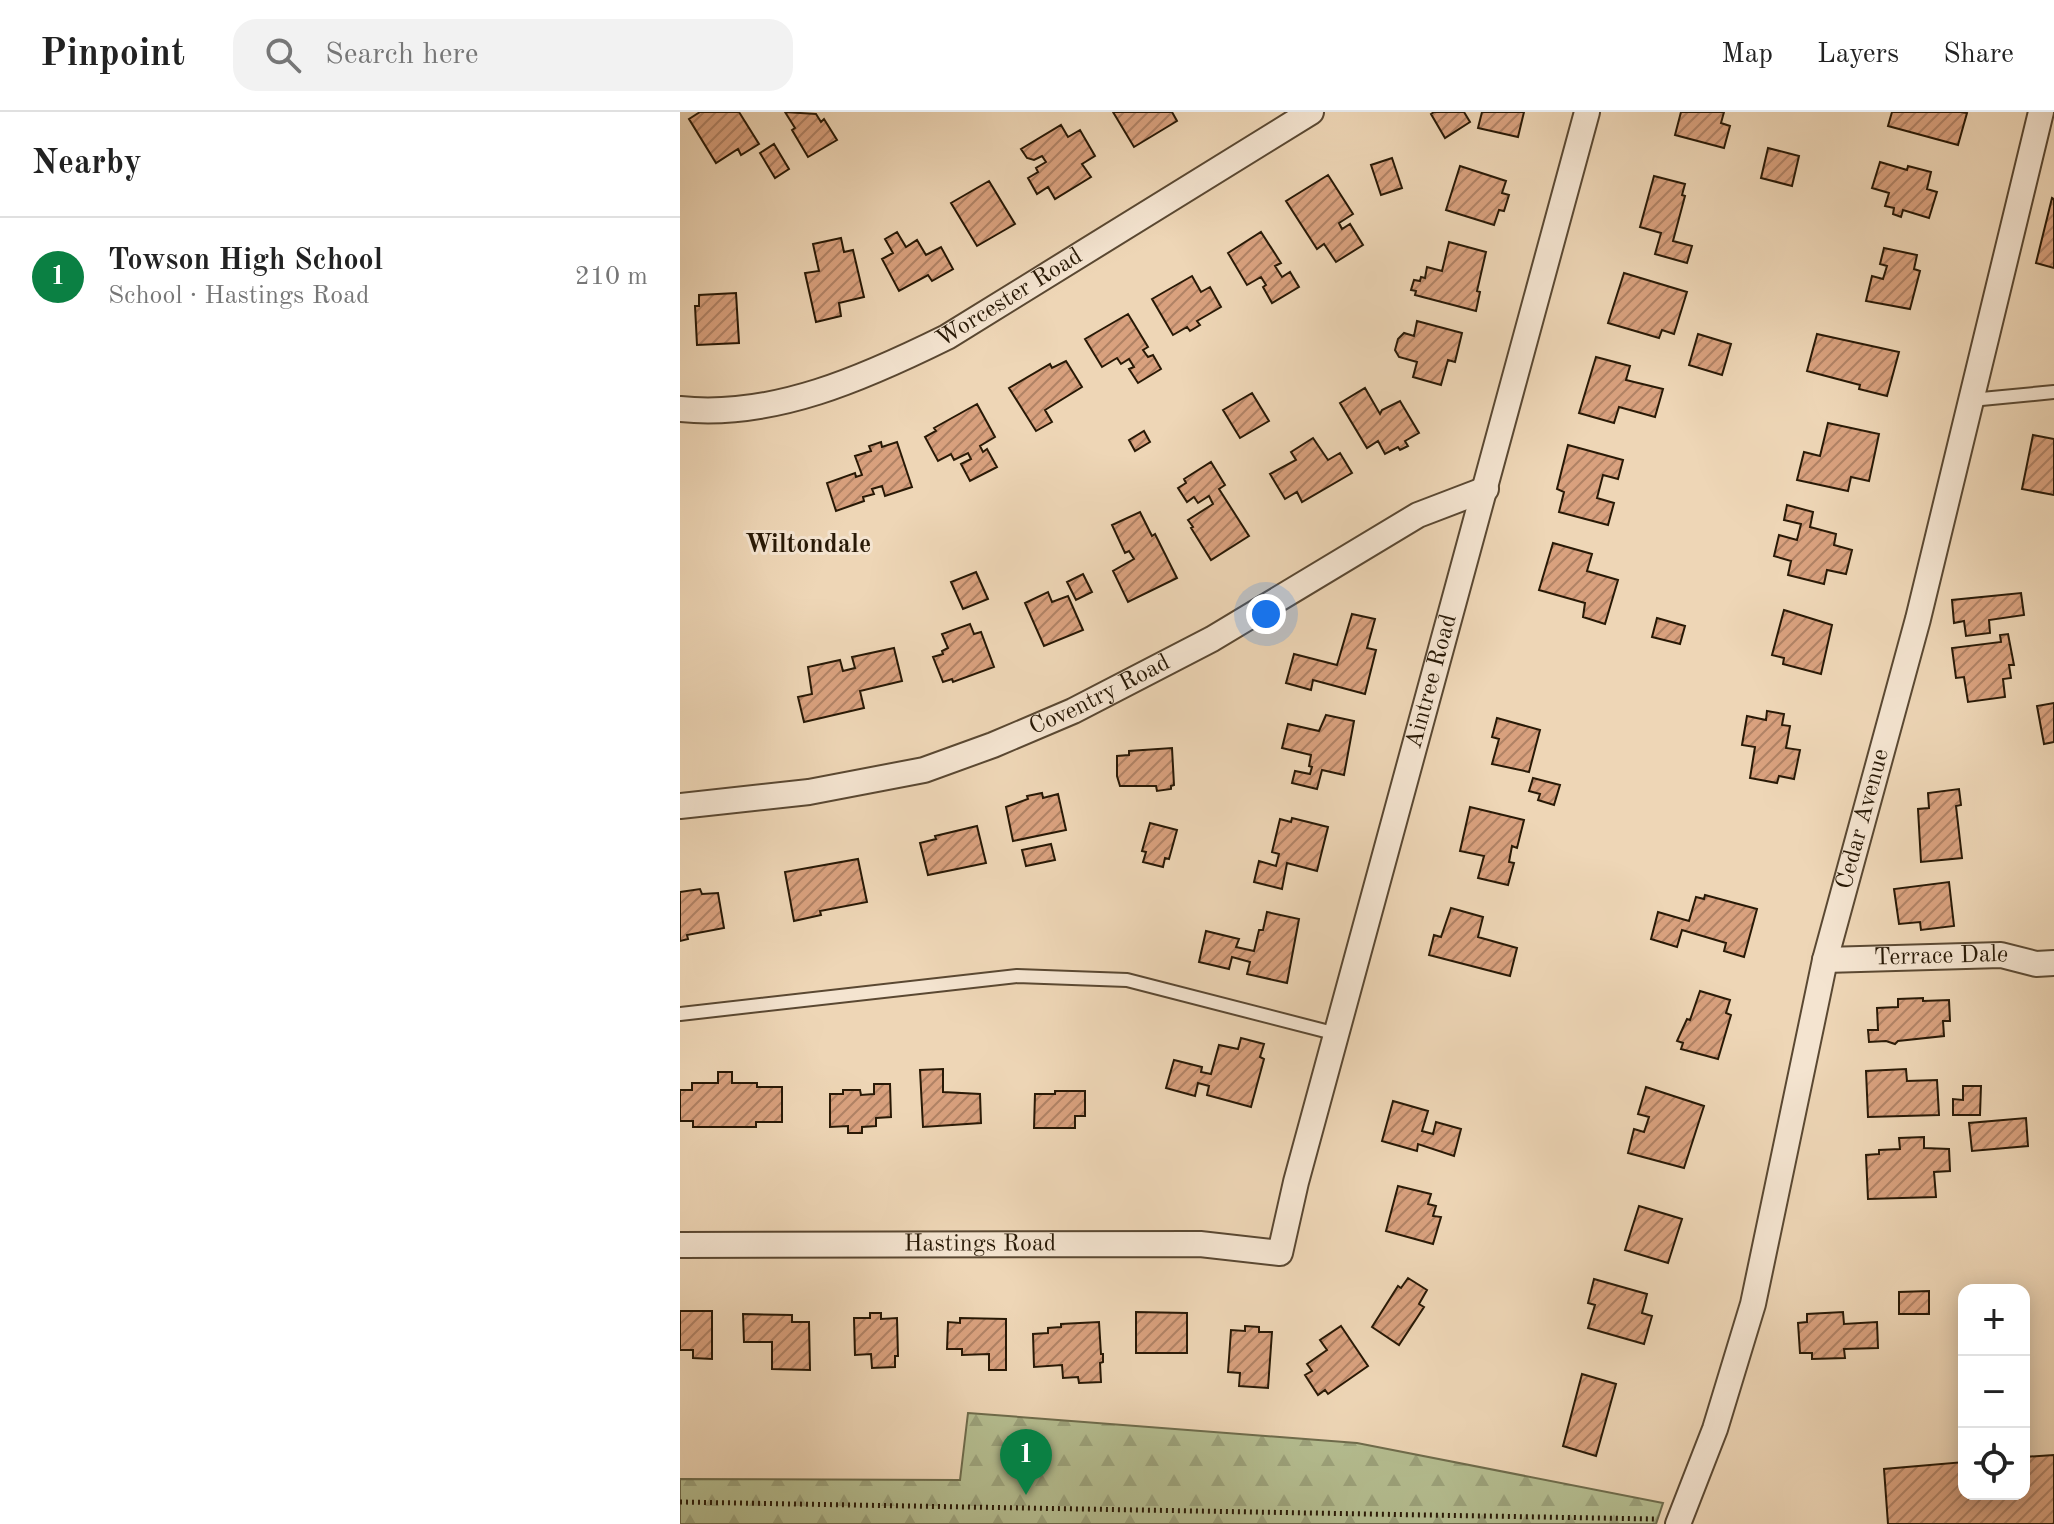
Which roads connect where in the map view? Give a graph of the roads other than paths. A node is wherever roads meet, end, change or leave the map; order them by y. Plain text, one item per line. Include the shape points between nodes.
1 (1311, 112) edge
2 (1587, 112) edge
3 (2041, 112) edge
4 (2054, 392) edge
5 (1971, 400) junction
6 (680, 409) edge
7 (1486, 489) junction
8 (680, 806) edge
9 (1825, 960) junction
10 (2054, 963) edge
11 (680, 1014) edge
12 (1337, 1034) junction
13 (680, 1245) edge
14 (1280, 1253) joint
15 (1679, 1522) edge

1 - 6 street, Worcester Road via 947,337 897,362 781,401 705,412
2 - 7 street, Aintree Road
3 - 5 street, Cedar Avenue
4 - 5 lane
5 - 9 street, Cedar Avenue
7 - 8 street, Coventry Road via 1418,515 1212,639 1073,711 993,745 924,770 809,792
7 - 12 street, Aintree Road
9 - 10 street, Terrace Dale via 2001,955
9 - 15 street, Cedar Avenue via 1753,1304 1715,1429
11 - 12 lane via 1017,976 1127,980
12 - 14 street, Aintree Road
13 - 14 street, Hastings Road via 1200,1244

